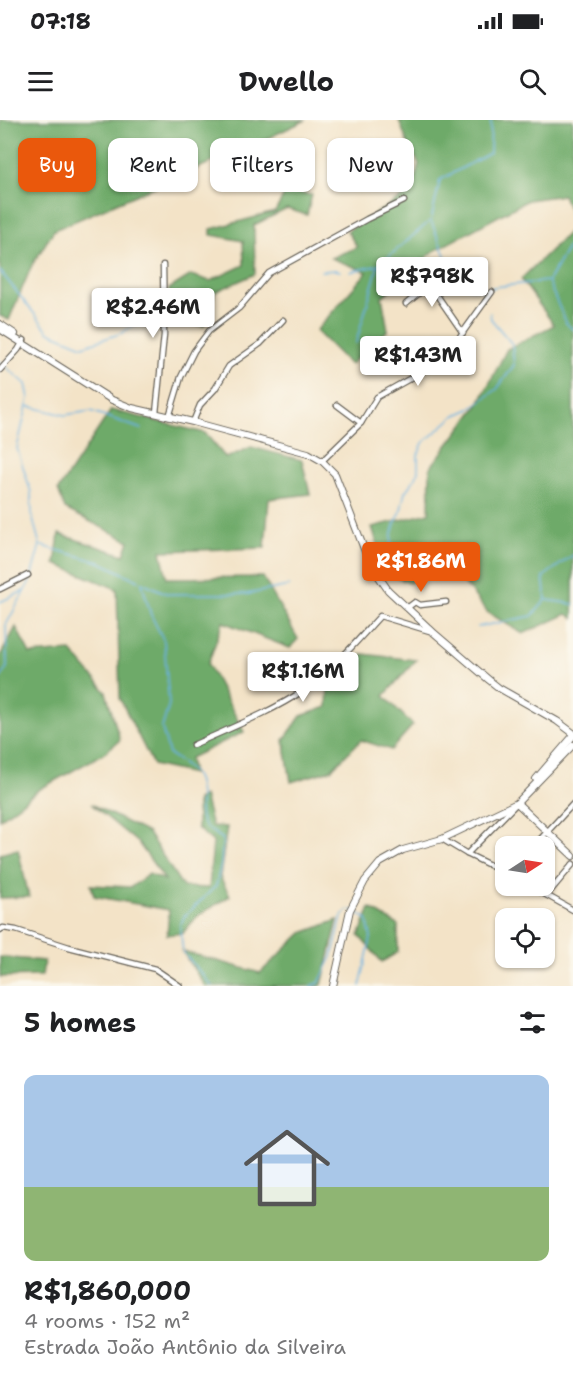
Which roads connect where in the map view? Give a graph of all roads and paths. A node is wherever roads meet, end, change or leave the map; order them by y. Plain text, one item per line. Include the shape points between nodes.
1 (404, 201) dead end
2 (163, 265) dead end
3 (419, 269) dead end
4 (429, 285) junction
5 (492, 292) dead end
6 (406, 304) dead end
7 (283, 320) dead end
8 (0, 324) edge
9 (0, 329) edge
10 (463, 333) junction
11 (23, 342) junction
12 (0, 370) edge
13 (337, 405) dead end
14 (156, 414) junction
15 (169, 417) junction
16 (193, 422) junction
17 (362, 423) junction
18 (322, 461) junction
19 (28, 575) dead end
20 (0, 589) edge
21 (446, 602) dead end
22 (408, 608) junction
23 (433, 632) junction
24 (557, 722) junction
25 (573, 725) edge
26 (573, 734) edge
27 (193, 745) dead end
28 (573, 745) edge
29 (517, 803) junction
30 (573, 804) edge
31 (547, 831) junction
32 (543, 836) edge
33 (442, 839) junction
34 (467, 854) junction
35 (573, 856) edge
36 (573, 864) edge
37 (495, 868) edge
38 (555, 885) edge
39 (549, 896) edge
40 (573, 910) edge
41 (0, 930) edge
42 (180, 986) edge
43 (333, 986) edge

1 - 15 street via 269,273 239,308 209,331 194,351
2 - 14 street via 165,335
3 - 4 street
4 - 6 street
4 - 10 street
5 - 10 street
7 - 16 street via 260,344 230,366 200,405
8 - 11 main road
9 - 11 main road
10 - 17 street via 440,359 377,397
11 - 12 street
11 - 14 main road via 112,400
13 - 17 street
14 - 15 main road
15 - 16 main road
16 - 18 main road via 308,453
17 - 18 street
18 - 22 main road via 335,474 375,571
19 - 20 street
21 - 22 street via 415,602
22 - 23 main road
23 - 24 main road via 498,688
23 - 27 street via 380,616 335,664 305,689
24 - 25 main road
24 - 26 main road
26 - 29 main road
28 - 29 main road
29 - 31 main road
29 - 33 main road
29 - 34 street
30 - 31 street
31 - 32 street
31 - 35 main road
33 - 34 street
33 - 43 main road via 403,850 380,863 365,881 350,910
34 - 37 street
36 - 38 street
39 - 40 street
41 - 42 street via 16,930 155,969

